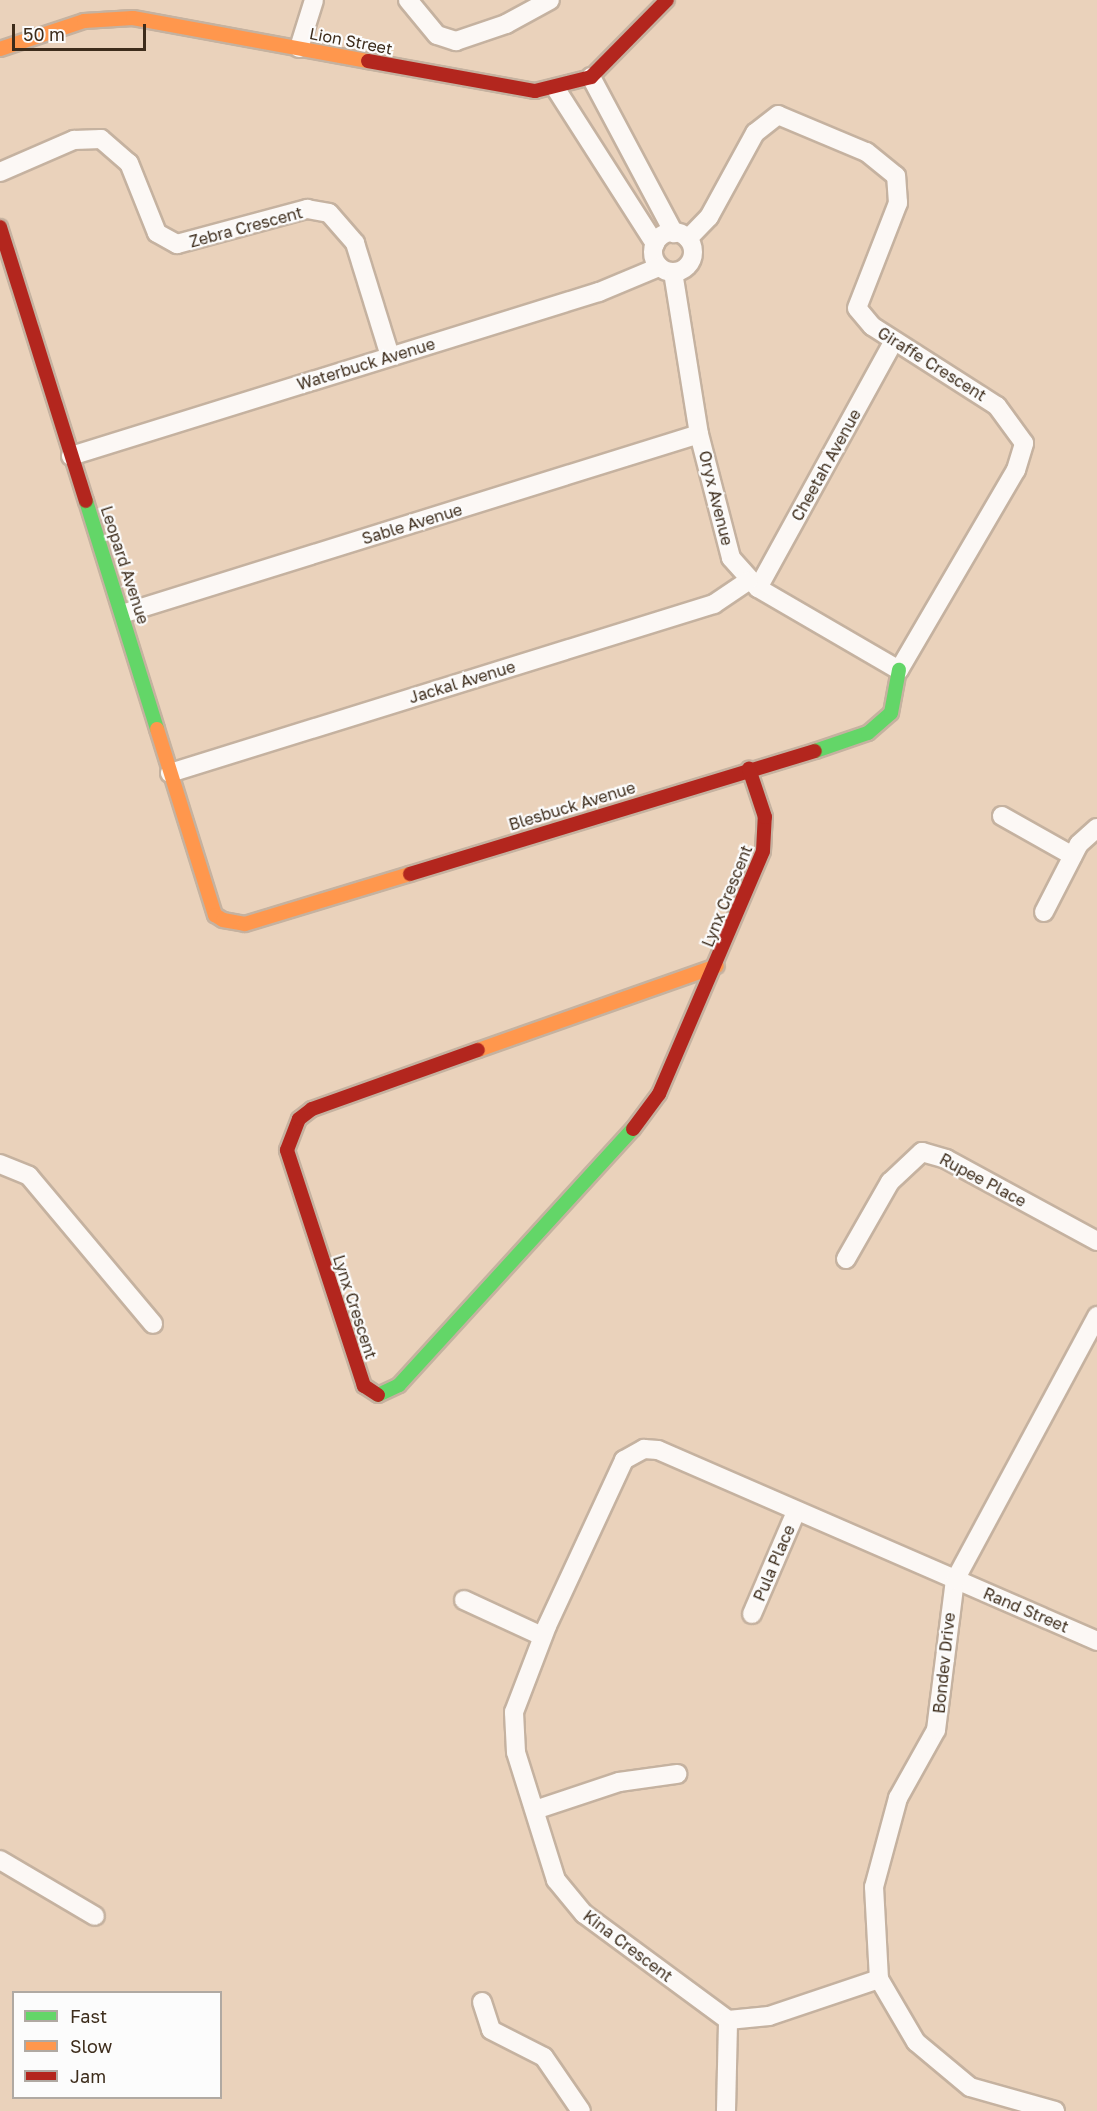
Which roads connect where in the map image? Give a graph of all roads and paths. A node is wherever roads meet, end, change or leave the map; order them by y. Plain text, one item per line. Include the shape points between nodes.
1 (314, 0) edge
2 (408, 0) edge
3 (550, 0) edge
4 (667, 0) edge
5 (299, 48) junction
6 (0, 49) edge
7 (591, 77) junction
8 (556, 89) junction
9 (0, 172) edge
10 (0, 227) edge
11 (681, 236) junction
12 (655, 244) junction
13 (666, 269) junction
14 (894, 341) junction
15 (390, 356) junction
16 (699, 434) junction
17 (71, 456) junction
18 (753, 584) junction
19 (125, 613) junction
20 (899, 670) junction
21 (749, 769) junction
22 (170, 772) junction
23 (1002, 816) dead end
24 (1097, 828) edge
25 (1072, 856) junction
26 (1044, 912) dead end
27 (215, 915) joint
28 (717, 966) junction
29 (0, 1164) edge
30 (1097, 1241) edge
31 (846, 1259) dead end
32 (1097, 1316) edge
33 (153, 1324) dead end
34 (796, 1512) junction
35 (955, 1580) junction
36 (464, 1600) dead end
37 (752, 1614) dead end
38 (542, 1636) junction
39 (1097, 1641) edge
40 (677, 1774) dead end
41 (535, 1810) junction
42 (0, 1860) edge
43 (95, 1916) dead end
44 (879, 1980) junction
45 (482, 2002) dead end
46 (728, 2020) junction
47 (581, 2111) edge
48 (726, 2111) edge
49 (1056, 2111) edge

1 - 5 street
2 - 3 street via 437,35 456,41 506,24
4 - 7 street, Lion Street
5 - 6 street, Lion Street via 107,16
5 - 8 street, Lion Street via 508,89
7 - 8 street, Lion Street
7 - 11 street
8 - 12 street
9 - 15 street, Zebra Crescent via 74,140 102,139 129,163 157,233 177,244 306,209 330,213 355,243
10 - 17 street, Leopard Avenue
11 - 12 street
11 - 13 street via 691,261
11 - 14 street, Giraffe Crescent via 709,217 749,141 770,118 801,120 866,152 891,169 899,190 857,308
12 - 13 street, Oryx Avenue
13 - 15 street, Waterbuck Avenue
13 - 16 street, Oryx Avenue
14 - 18 street, Cheetah Avenue
14 - 20 street, Giraffe Crescent via 997,406 1024,443 1016,470
15 - 17 street, Waterbuck Avenue
16 - 18 street, Oryx Avenue via 723,535
16 - 19 street, Sable Avenue
17 - 19 street, Leopard Avenue
18 - 20 street
18 - 22 street, Jackal Avenue via 714,604
19 - 22 street, Leopard Avenue
20 - 21 street, Blesbuck Avenue via 896,704 868,733
21 - 27 street, Blesbuck Avenue via 245,924
21 - 28 street, Lynx Crescent via 766,838
22 - 27 street, Leopard Avenue
23 - 25 street
24 - 25 street
25 - 26 street
28 - 28 street, Lynx Crescent via 312,1109 299,1119 287,1150 364,1386 373,1395 384,1396 399,1385 626,1138 671,1072
29 - 33 street via 29,1176
30 - 31 street, Rupee Place via 946,1159 922,1152 890,1182
32 - 35 street, Bondev Drive
34 - 35 street, Kina Crescent
34 - 37 street, Pula Place
34 - 38 street, Kina Crescent via 658,1450 634,1454 615,1474
35 - 39 street, Rand Street
35 - 44 street, Bondev Drive via 936,1730 898,1798 874,1887
36 - 38 street
38 - 41 street, Kina Crescent via 522,1686 513,1730
40 - 41 street via 618,1782
41 - 46 street, Kina Crescent via 556,1880 567,1896
42 - 43 street
44 - 46 street via 769,2016
44 - 49 street, Bondev Drive via 916,2042 970,2087
45 - 47 street via 491,2030 544,2057
46 - 48 street

